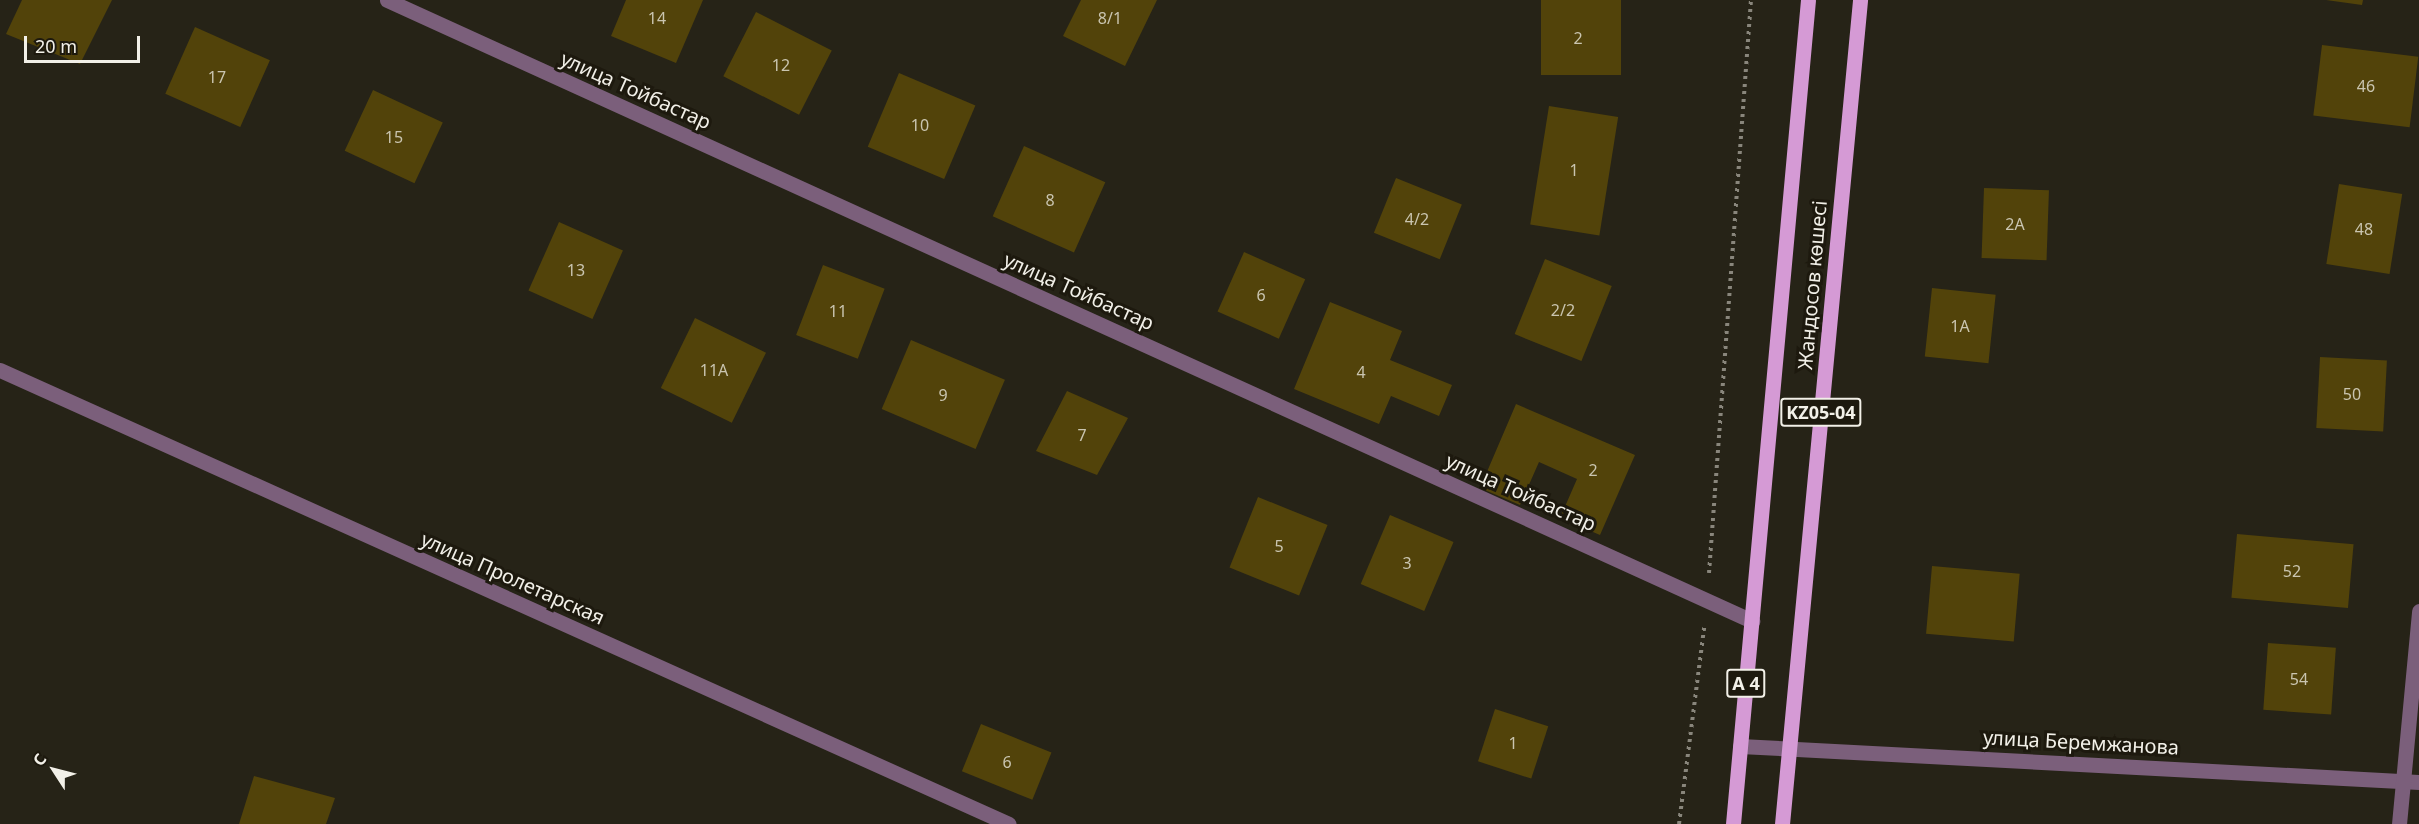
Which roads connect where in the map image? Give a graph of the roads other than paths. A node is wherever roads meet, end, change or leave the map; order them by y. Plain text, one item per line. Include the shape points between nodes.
1 (387, 0) edge
2 (1808, 0) edge
3 (1860, 0) edge
4 (0, 370) edge
5 (2419, 611) edge
6 (1752, 621) junction
7 (1740, 746) junction
8 (1790, 747) junction
9 (2412, 782) edge
10 (1009, 824) edge
11 (1733, 824) edge
12 (1782, 824) edge
13 (2399, 824) edge

1 - 6 street, улица Тойбастар
2 - 6 main road, Жандосов көшесі / KZ05-04
3 - 8 main road, Жандосов көшесі / KZ05-04
4 - 10 street, улица Пролетарская
5 - 9 street
6 - 7 main road, Жандосов көшесі / А 4
7 - 8 street, улица Беремжанова
7 - 11 main road, Жандосов көшесі / А 4
8 - 9 street, улица Беремжанова
8 - 12 main road, Жандосов көшесі / KZ05-04
9 - 13 street

